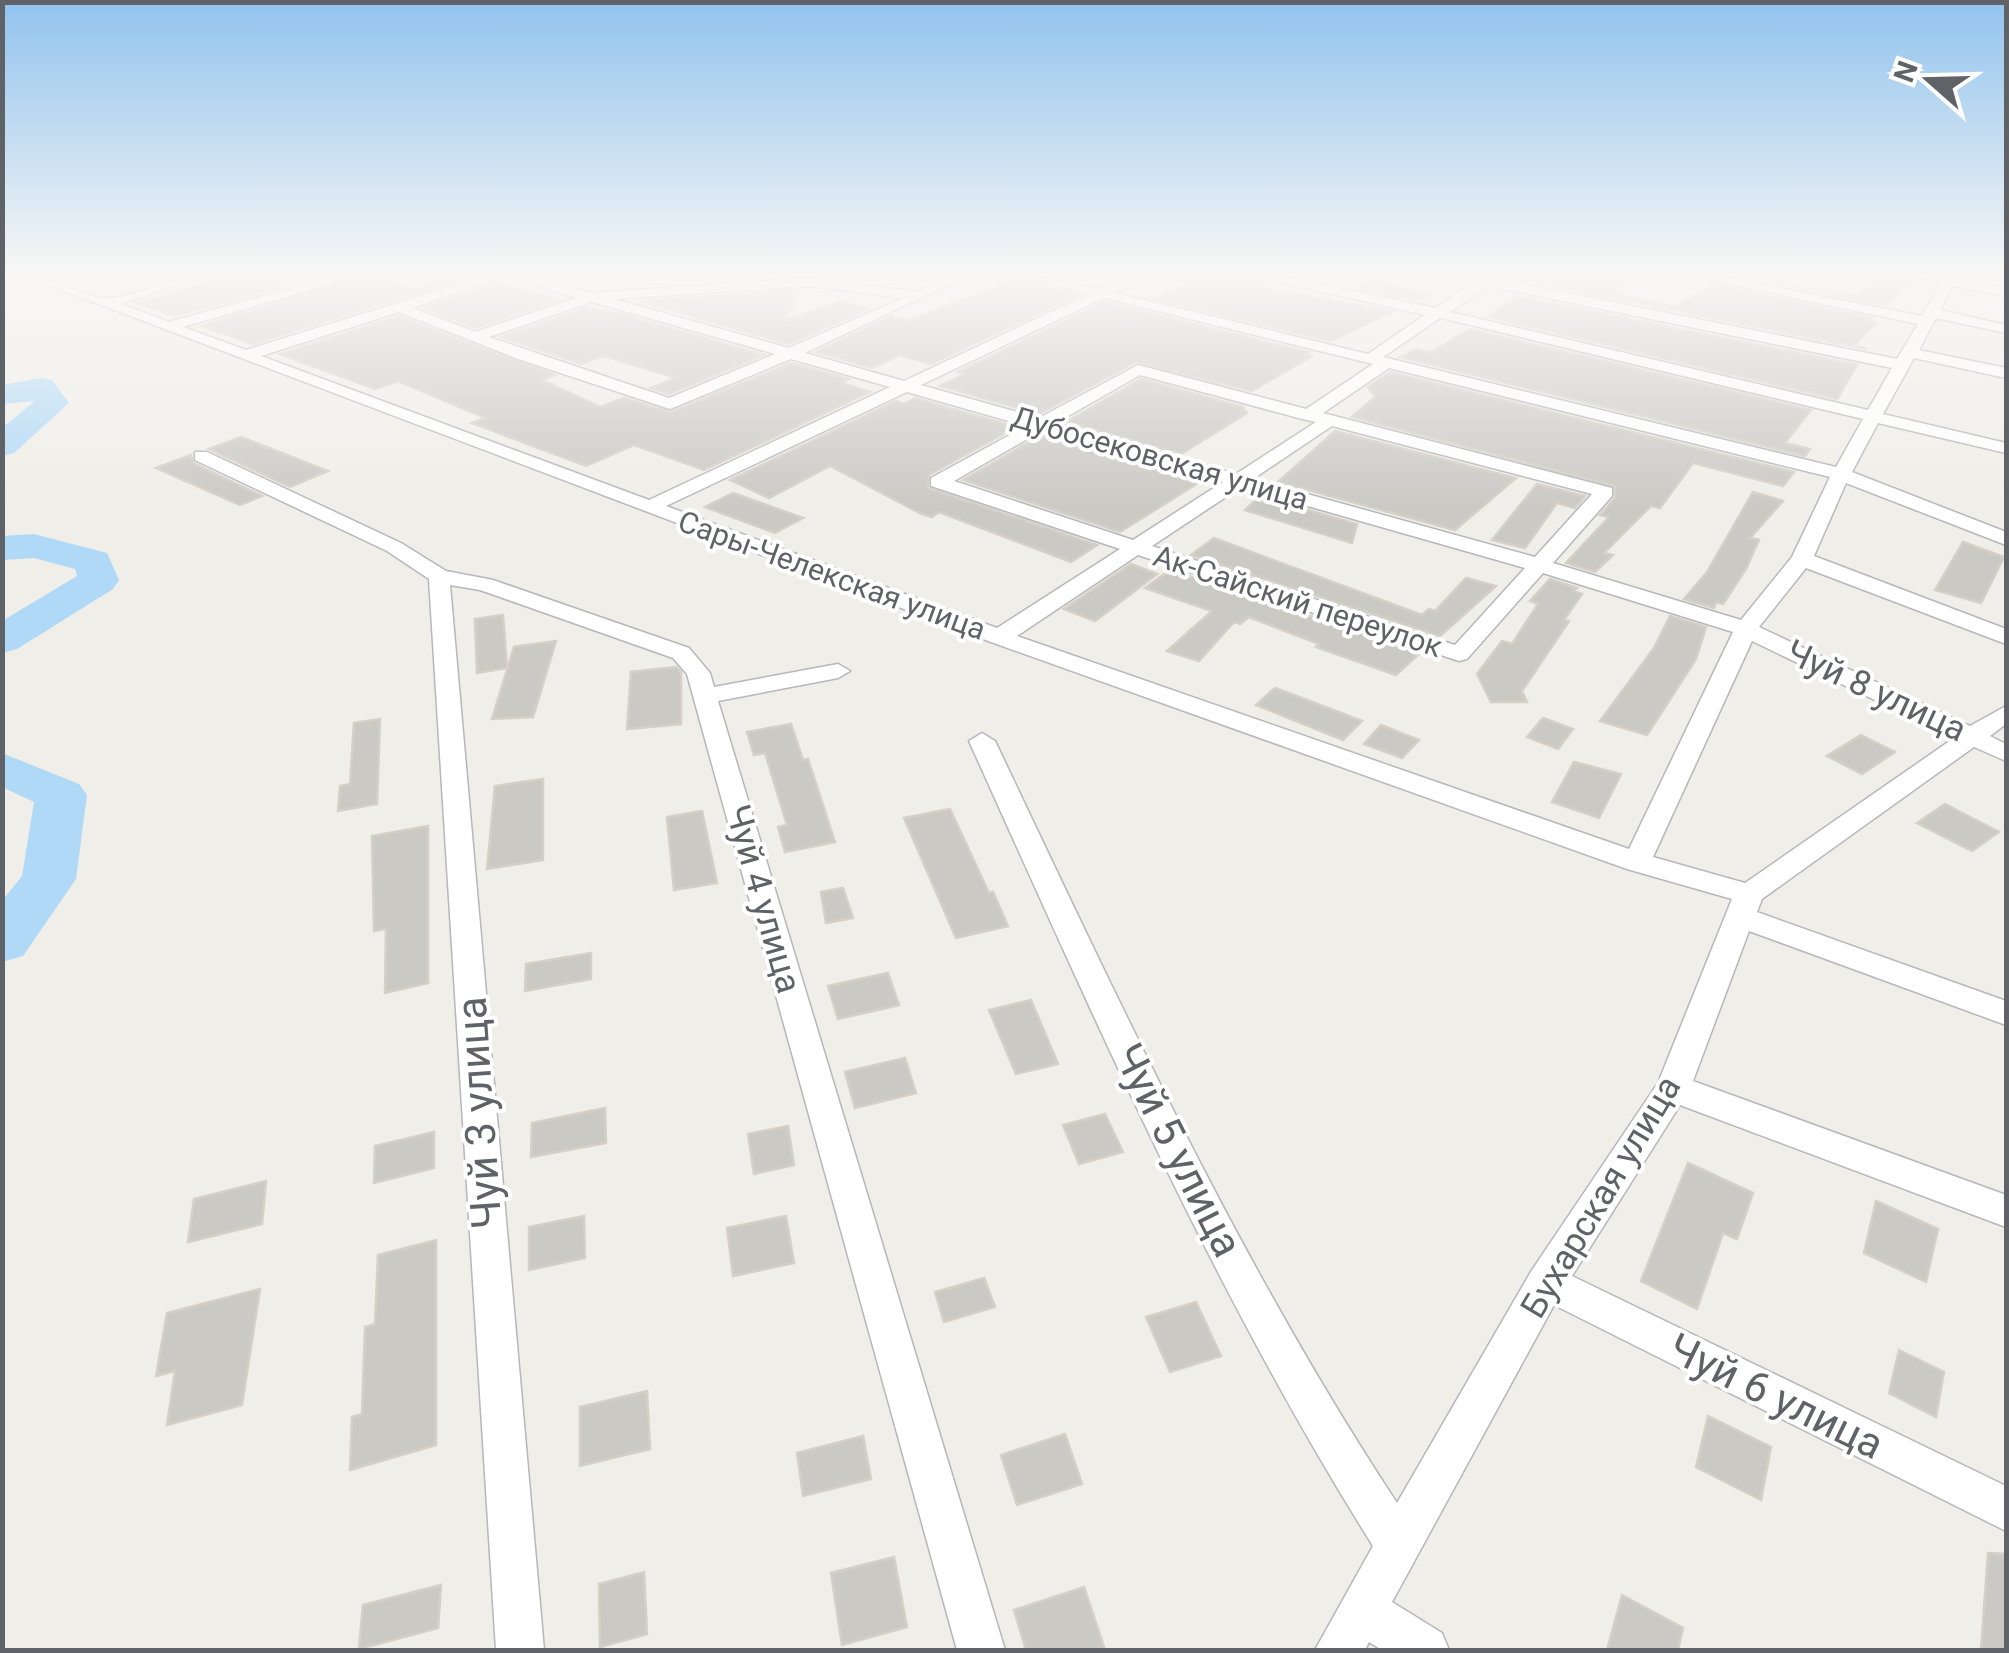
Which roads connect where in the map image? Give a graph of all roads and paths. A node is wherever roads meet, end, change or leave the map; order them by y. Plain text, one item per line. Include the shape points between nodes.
1 (236, 353) edge
2 (253, 353) edge
3 (521, 353) edge
4 (789, 353) edge
5 (796, 353) edge
6 (978, 353) edge
7 (1351, 353) edge
8 (1389, 353) edge
9 (1591, 353) edge
10 (1879, 353) edge
11 (1907, 353) edge
12 (244, 356) junction
13 (1904, 358) junction
14 (1380, 360) junction
15 (2006, 374) edge
16 (908, 386) junction
17 (1308, 414) junction
18 (1330, 420) junction
19 (1870, 423) junction
20 (1044, 426) junction
21 (2006, 448) edge
22 (200, 456) dead end
23 (2006, 463) edge
24 (1840, 474) junction
25 (1238, 480) junction
26 (648, 507) junction
27 (2006, 539) edge
28 (1134, 547) junction
29 (1802, 559) junction
30 (1539, 564) junction
31 (439, 576) junction
32 (1746, 629) junction
33 (999, 637) junction
34 (2006, 637) edge
35 (838, 671) dead end
36 (704, 696) junction
37 (2006, 713) edge
38 (1970, 736) junction
39 (982, 741) dead end
40 (2006, 752) edge
41 (1637, 862) junction
42 (1745, 906) junction
43 (2006, 1013) edge
44 (1672, 1088) junction
45 (2006, 1211) edge
46 (1546, 1282) junction
47 (2006, 1510) edge
48 (1399, 1546) junction
49 (1351, 1631) edge
50 (520, 1650) edge
51 (981, 1650) edge
52 (1425, 1650) edge

1 - 12 street, Сары-Челекская улица
2 - 12 street
3 - 4 street via 670,404
5 - 16 street, Дубосековская улица
6 - 16 street
7 - 14 street
8 - 14 street
9 - 19 street
10 - 13 street
11 - 13 street
12 - 26 street, Сары-Челекская улица
13 - 15 street
13 - 19 street
14 - 17 street
14 - 24 street
16 - 20 street, Дубосековская улица
16 - 26 street
17 - 18 street, Ак-Сайский переулок
17 - 20 street, Ак-Сайский переулок via 1138,370
18 - 25 street
18 - 30 street, Ак-Сайский переулок via 1605,492
19 - 21 street
19 - 23 street
19 - 24 street
20 - 25 street, Дубосековская улица
20 - 28 street, Ак-Сайский переулок via 938,482
22 - 31 street, Чуй 4 улица
24 - 27 street
24 - 29 street
25 - 28 street
25 - 30 street, Дубосековская улица
26 - 33 street, Сары-Челекская улица
28 - 30 street, Ак-Сайский переулок via 1459,654
28 - 33 street
29 - 32 street
29 - 34 street
30 - 32 street, Дубосековская улица
31 - 36 street, Чуй 4 улица via 485,585 681,653 698,674
31 - 50 street, Чуй 3 улица
32 - 38 street, Чуй 8 улица
32 - 41 street
33 - 41 street, Сары-Челекская улица
35 - 36 street
36 - 51 street, Чуй 4 улица
37 - 38 street
38 - 40 street, Чуй 8 улица
38 - 42 street
39 - 48 street, Чуй 5 улица via 1112,1020 1317,1419
41 - 42 street
42 - 43 street
42 - 44 street, Бухарская улица
44 - 45 street
44 - 46 street, Бухарская улица
46 - 47 street, Чуй 6 улица
46 - 48 street, Бухарская улица
48 - 49 street, Бухарская улица
49 - 52 street

